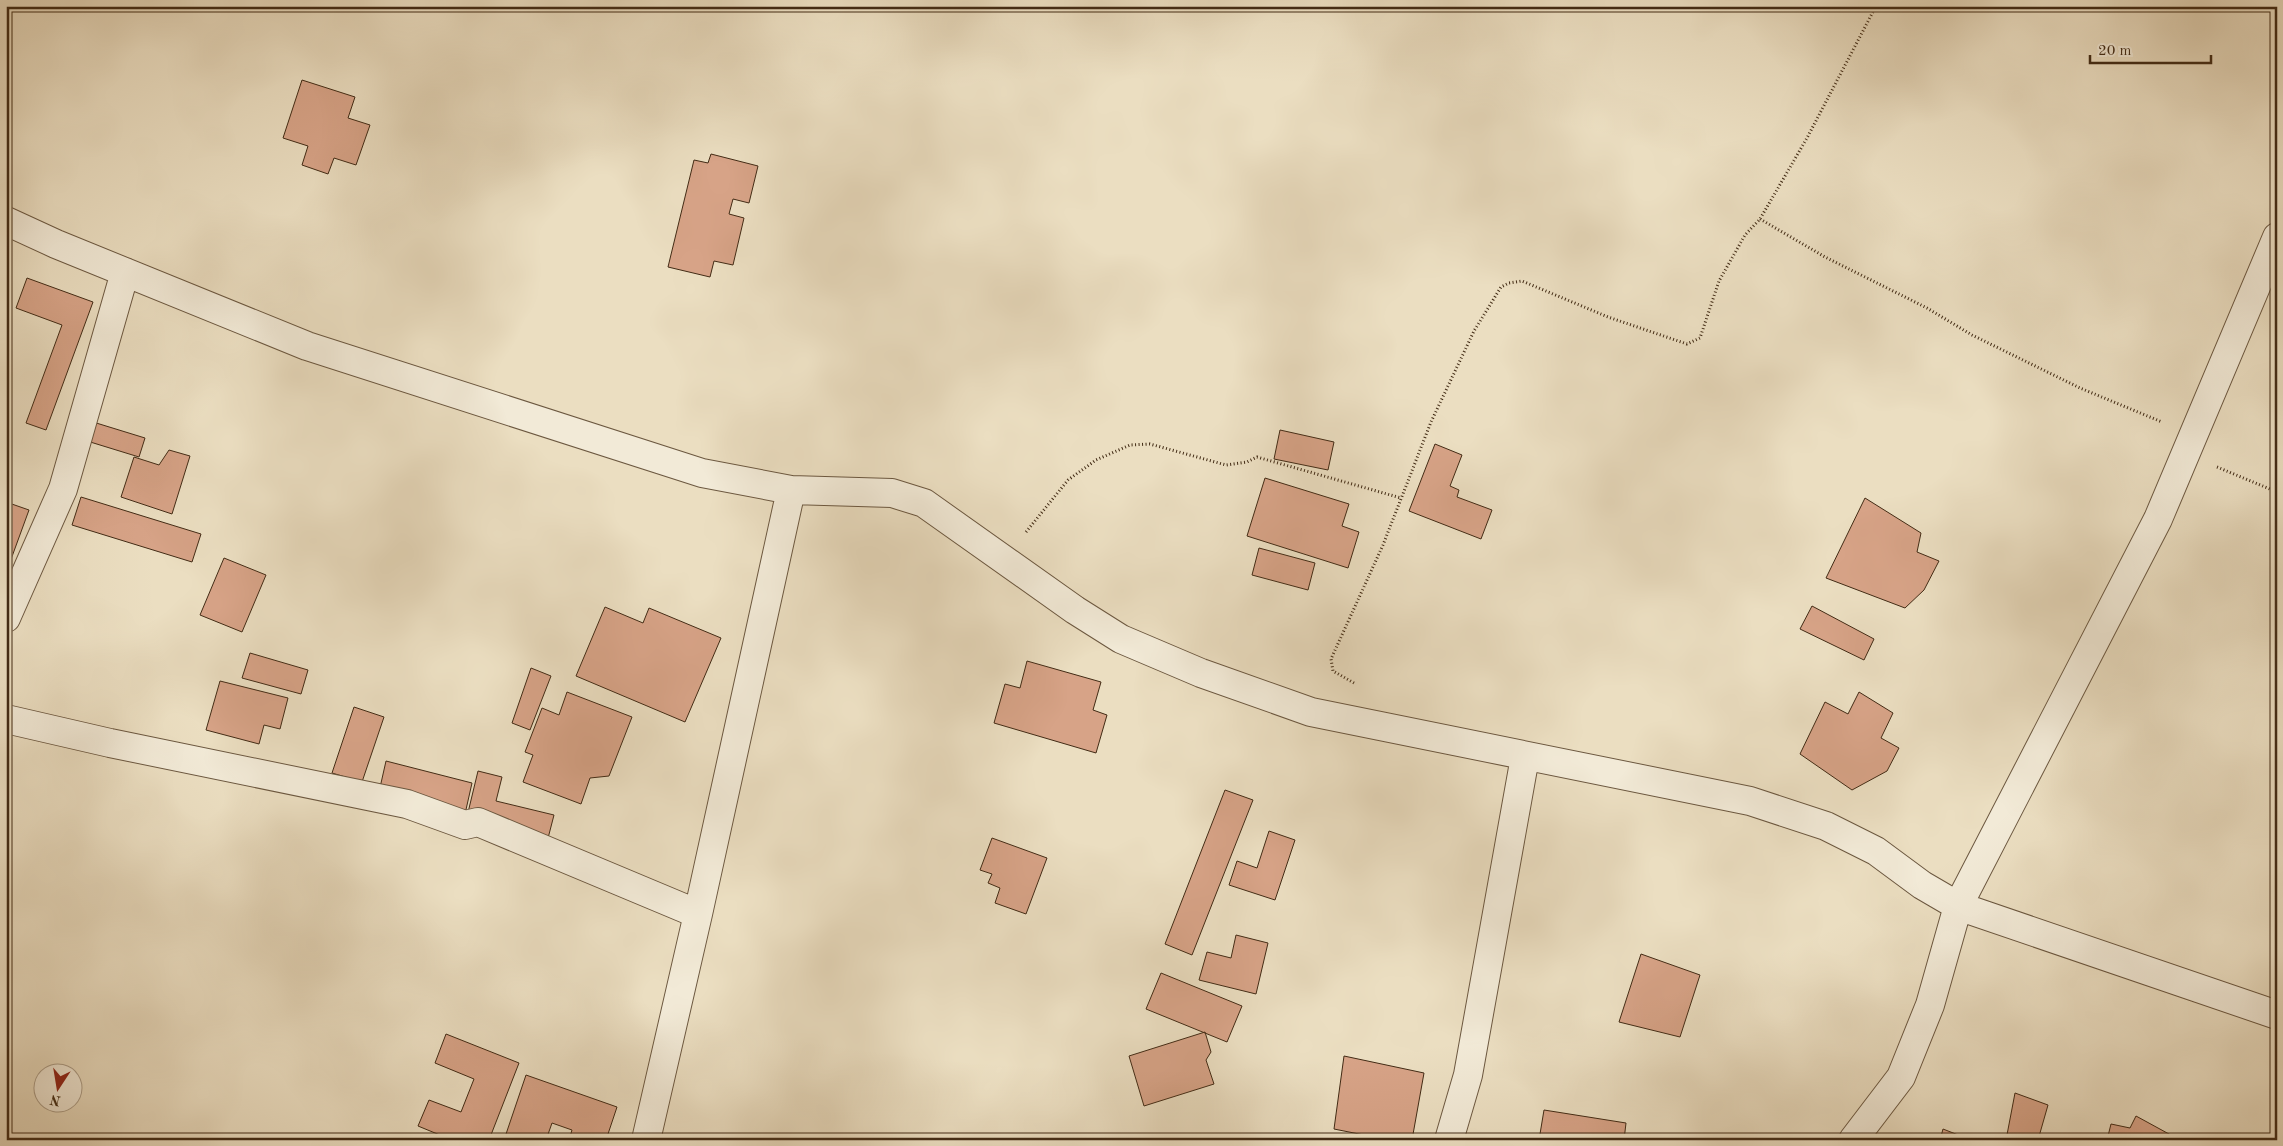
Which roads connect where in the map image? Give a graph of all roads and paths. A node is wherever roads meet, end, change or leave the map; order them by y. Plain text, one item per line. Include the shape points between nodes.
1 (1876, 6) edge
2 (1760, 219) junction
3 (6, 221) edge
4 (2277, 237) edge
5 (125, 272) junction
6 (2189, 445) junction
7 (791, 490) junction
8 (2277, 492) edge
9 (1401, 498) junction
10 (1004, 560) junction
11 (6, 618) edge
12 (1356, 684) dead end
13 (6, 719) edge
14 (1525, 757) junction
15 (1958, 906) junction
16 (698, 914) junction
17 (2277, 1015) edge
18 (646, 1140) edge
19 (1449, 1140) edge
20 (1853, 1140) edge

1 - 2 path via 1807,138
2 - 6 path via 1972,335
2 - 9 path via 1745,235 1719,281 1700,338 1692,343 1686,344 1608,317 1522,281 1501,286 1474,331 1431,422
3 - 5 street
4 - 6 street
5 - 7 street via 307,346 702,473
5 - 11 street via 63,489
6 - 8 path
6 - 15 street via 2158,519
7 - 10 street via 892,492 911,497
7 - 16 street
9 - 10 path via 1257,457 1226,465 1150,444 1130,445 1096,460 1068,480
9 - 12 path via 1331,658 1333,671
10 - 14 street via 1121,638 1201,673 1311,712
13 - 16 street via 407,804 465,825 478,822
14 - 15 street via 1750,801 1826,826 1876,851 1922,885
14 - 19 street via 1468,1075
15 - 17 street
15 - 20 street via 1930,1005 1901,1078
16 - 18 street

